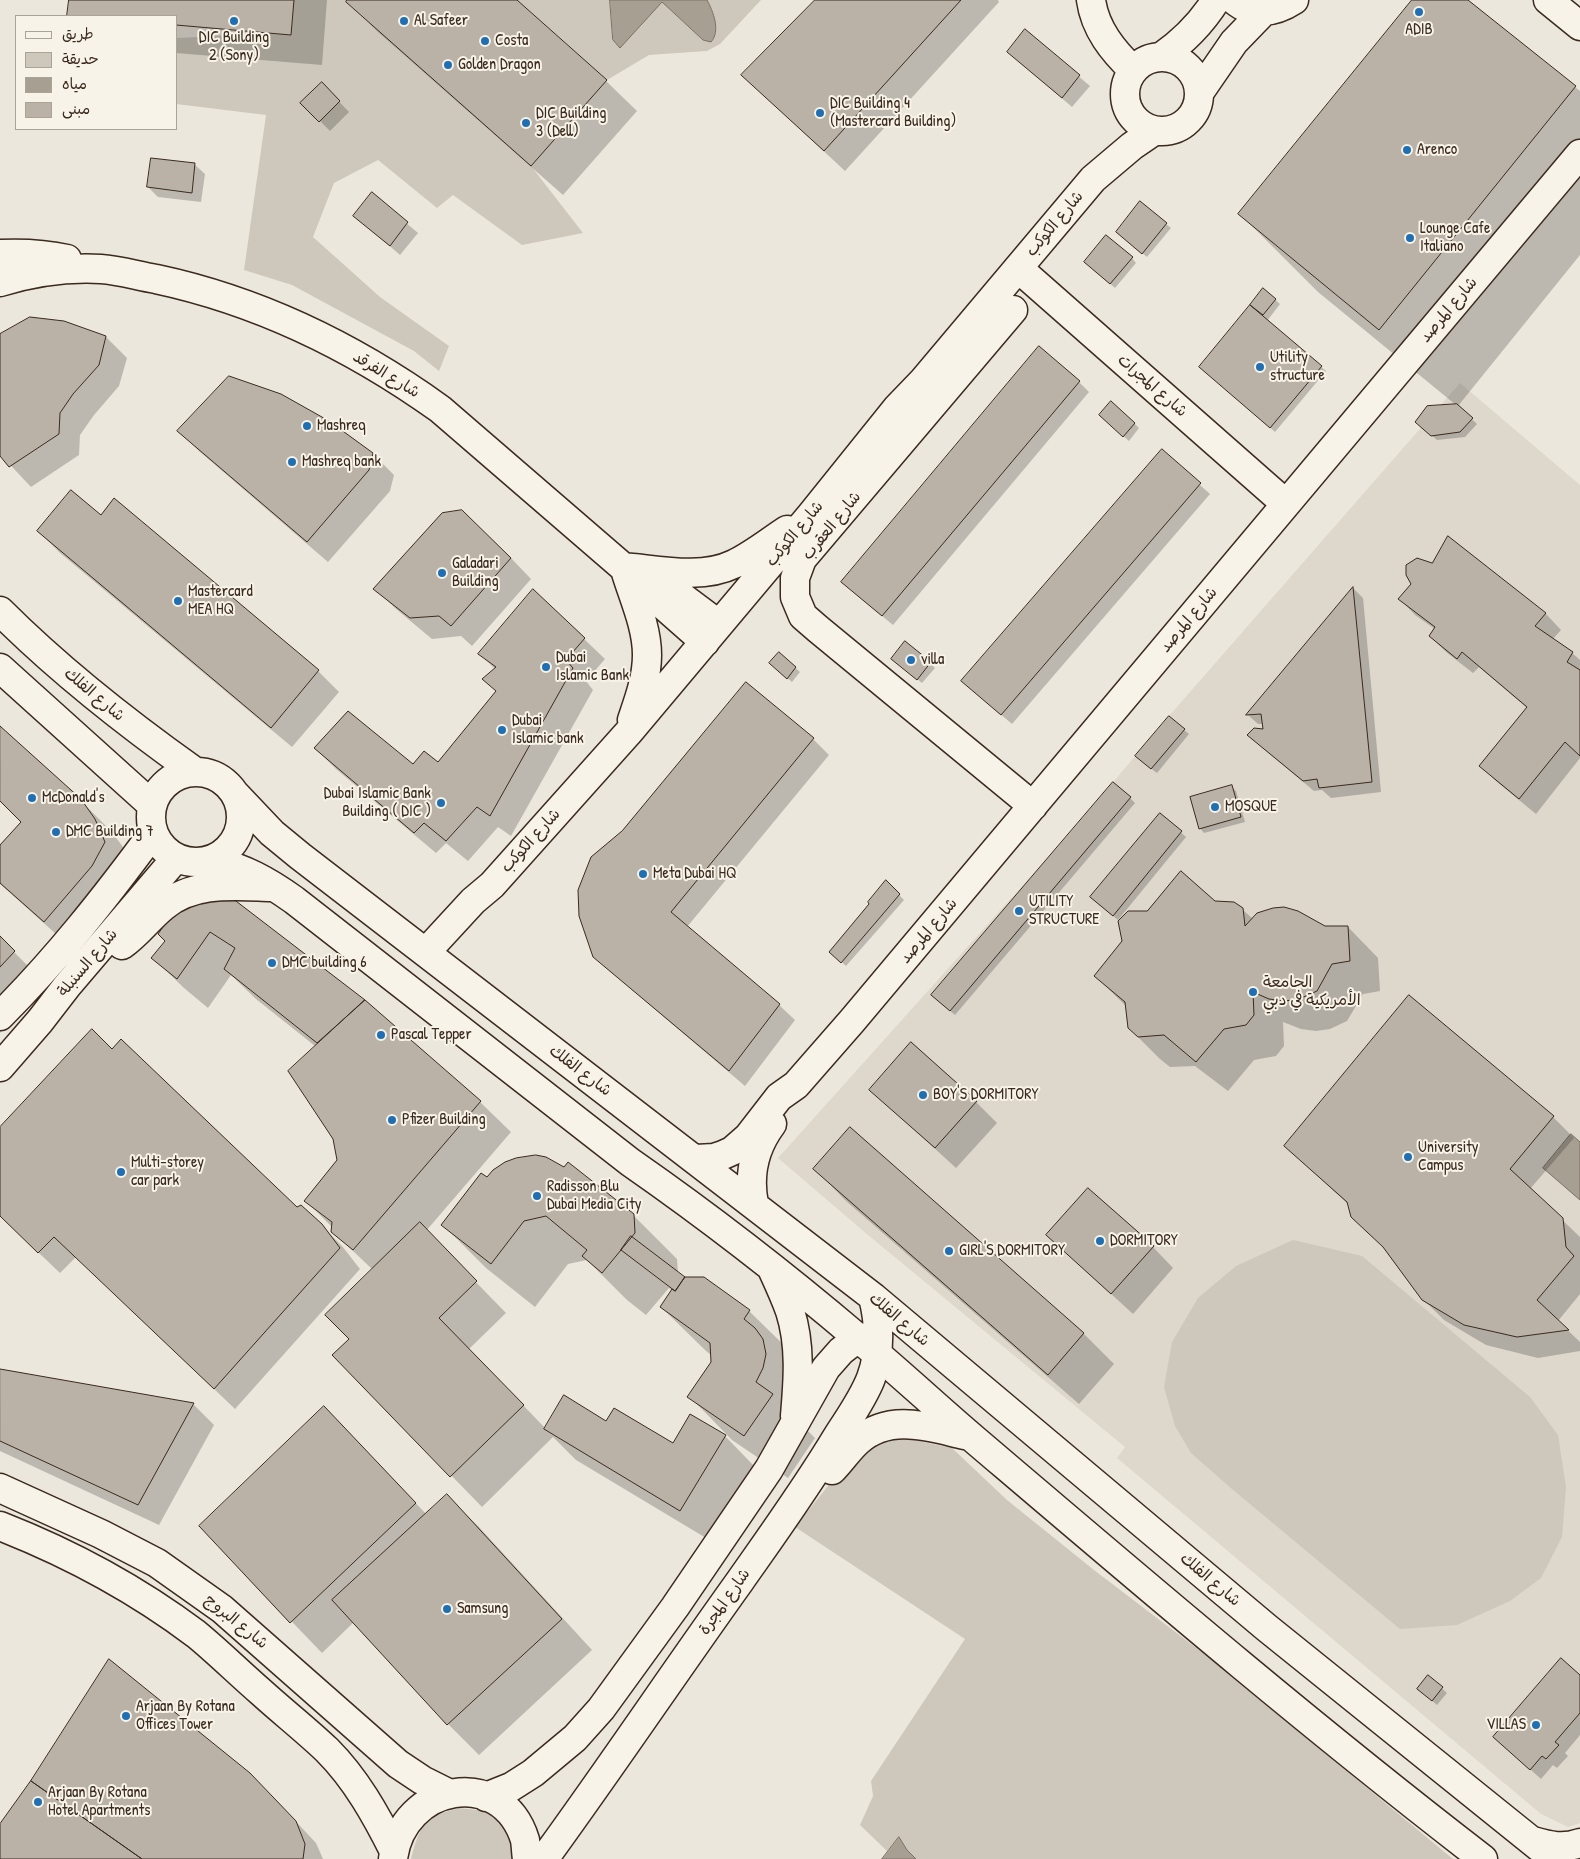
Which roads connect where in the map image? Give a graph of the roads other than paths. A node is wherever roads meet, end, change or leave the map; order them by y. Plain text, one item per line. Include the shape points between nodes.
1 (1091, 0) edge
2 (1216, 0) edge
3 (1234, 0) edge
4 (1294, 0) edge
5 (1548, 0) edge
6 (1263, 12) junction
7 (1580, 26) edge
8 (1161, 57) junction
9 (1133, 70) junction
10 (1199, 93) junction
11 (1128, 111) junction
12 (1154, 131) junction
13 (1580, 154) edge
14 (1093, 179) junction
15 (0, 254) edge
16 (0, 261) edge
17 (1018, 268) junction
18 (102, 269) junction
19 (0, 281) edge
20 (1013, 310) dead end
21 (1286, 504) junction
22 (811, 515) junction
23 (623, 567) junction
24 (0, 611) edge
25 (712, 633) junction
26 (0, 668) edge
27 (628, 733) junction
28 (194, 771) junction
29 (235, 794) junction
30 (152, 805) junction
31 (1033, 806) junction
32 (152, 833) junction
33 (176, 858) junction
34 (212, 860) junction
35 (276, 887) junction
36 (101, 948) junction
37 (434, 959) junction
38 (0, 1016) edge
39 (0, 1067) edge
40 (796, 1085) junction
41 (696, 1159) junction
42 (754, 1204) junction
43 (770, 1265) junction
44 (873, 1297) junction
45 (915, 1333) junction
46 (872, 1342) junction
47 (794, 1428) junction
48 (972, 1437) junction
49 (0, 1488) edge
50 (806, 1489) junction
51 (0, 1526) edge
52 (448, 1793) junction
53 (486, 1797) junction
54 (1529, 1839) junction
55 (1580, 1843) edge
56 (394, 1855) edge
57 (527, 1859) edge
58 (544, 1859) edge
59 (1483, 1859) edge
60 (1554, 1859) edge

1 - 9 street via 1101,32 1115,53
2 - 8 street via 1193,32
3 - 6 street via 1242,7
4 - 6 street
5 - 7 street
6 - 10 street via 1234,42
8 - 9 street via 1146,60
8 - 10 street via 1171,58 1188,67 1194,74
9 - 11 street via 1124,90
10 - 12 street via 1198,104 1186,123 1165,132
11 - 12 street via 1143,127
11 - 14 street, شارع الكوكب
12 - 14 street, شارع الكوكب
13 - 21 street, شارع المرصد
14 - 17 street, شارع الكوكب
15 - 18 street, شارع الفرقد via 49,255
16 - 19 street via 3,270
17 - 21 street, شارع المجرات
17 - 22 street, شارع الكوكب via 897,408
18 - 19 street, شارع الفرقد via 50,270
18 - 23 street, شارع الفرقد via 174,283 267,312 372,365 464,429
20 - 31 street, شارع العقرب via 802,559 795,578 796,597 803,616
21 - 31 street, شارع المرصد
22 - 23 street via 734,564 717,570 700,573
22 - 25 street, شارع الكوكب
23 - 25 street, شارع الفرقد via 663,605
23 - 27 street, شارع الفرقد via 642,622 647,656 645,676
24 - 28 street, شارع الفلك via 80,685
25 - 27 street, شارع الكوكب
26 - 30 street
27 - 37 street, شارع الكوكب via 492,885 485,903
28 - 29 street via 218,777
28 - 30 street via 163,785
29 - 34 street via 240,804 240,830 234,843
29 - 37 street, شارع الفلك via 286,845
30 - 32 street
31 - 40 street, شارع المرصد
32 - 33 street
32 - 38 street, شارع السنبلة via 103,900 49,965
33 - 34 street via 200,863
33 - 36 street, شارع السنبلة
34 - 35 street via 238,867
35 - 36 street via 208,887 185,893 165,904 122,945
35 - 43 street via 623,1157
36 - 39 street, شارع السنبلة
37 - 41 street, شارع الفلك
40 - 41 street, شارع المرصد via 779,1097 755,1129 732,1151 714,1158
40 - 42 street, شارع المرصد via 756,1152 751,1179
41 - 42 street, شارع الفلك
42 - 44 street, شارع الفلك
43 - 46 street
43 - 47 street via 790,1310 796,1340 798,1384
44 - 45 street, شارع الفلك
44 - 46 street, شارع المجرة
45 - 46 street via 891,1331
45 - 54 street, شارع الفلك via 1267,1628
46 - 47 street via 841,1351 826,1368
46 - 48 street
46 - 50 street, شارع المجرة via 874,1367 866,1390
47 - 53 street via 740,1513 602,1709 575,1738 533,1773
48 - 50 street via 908,1423 882,1427 860,1440 825,1476
48 - 59 street via 1263,1682
49 - 52 street, شارع البروج via 157,1563 222,1609 398,1764
50 - 58 street, شارع المجرة
51 - 56 street via 84,1564 143,1598 196,1635 327,1751 364,1796
52 - 53 street via 467,1792
52 - 56 street via 429,1801 413,1814 401,1831
53 - 57 street via 504,1807 517,1822 525,1841
54 - 55 street via 1550,1846
54 - 60 street, شارع الفلك

